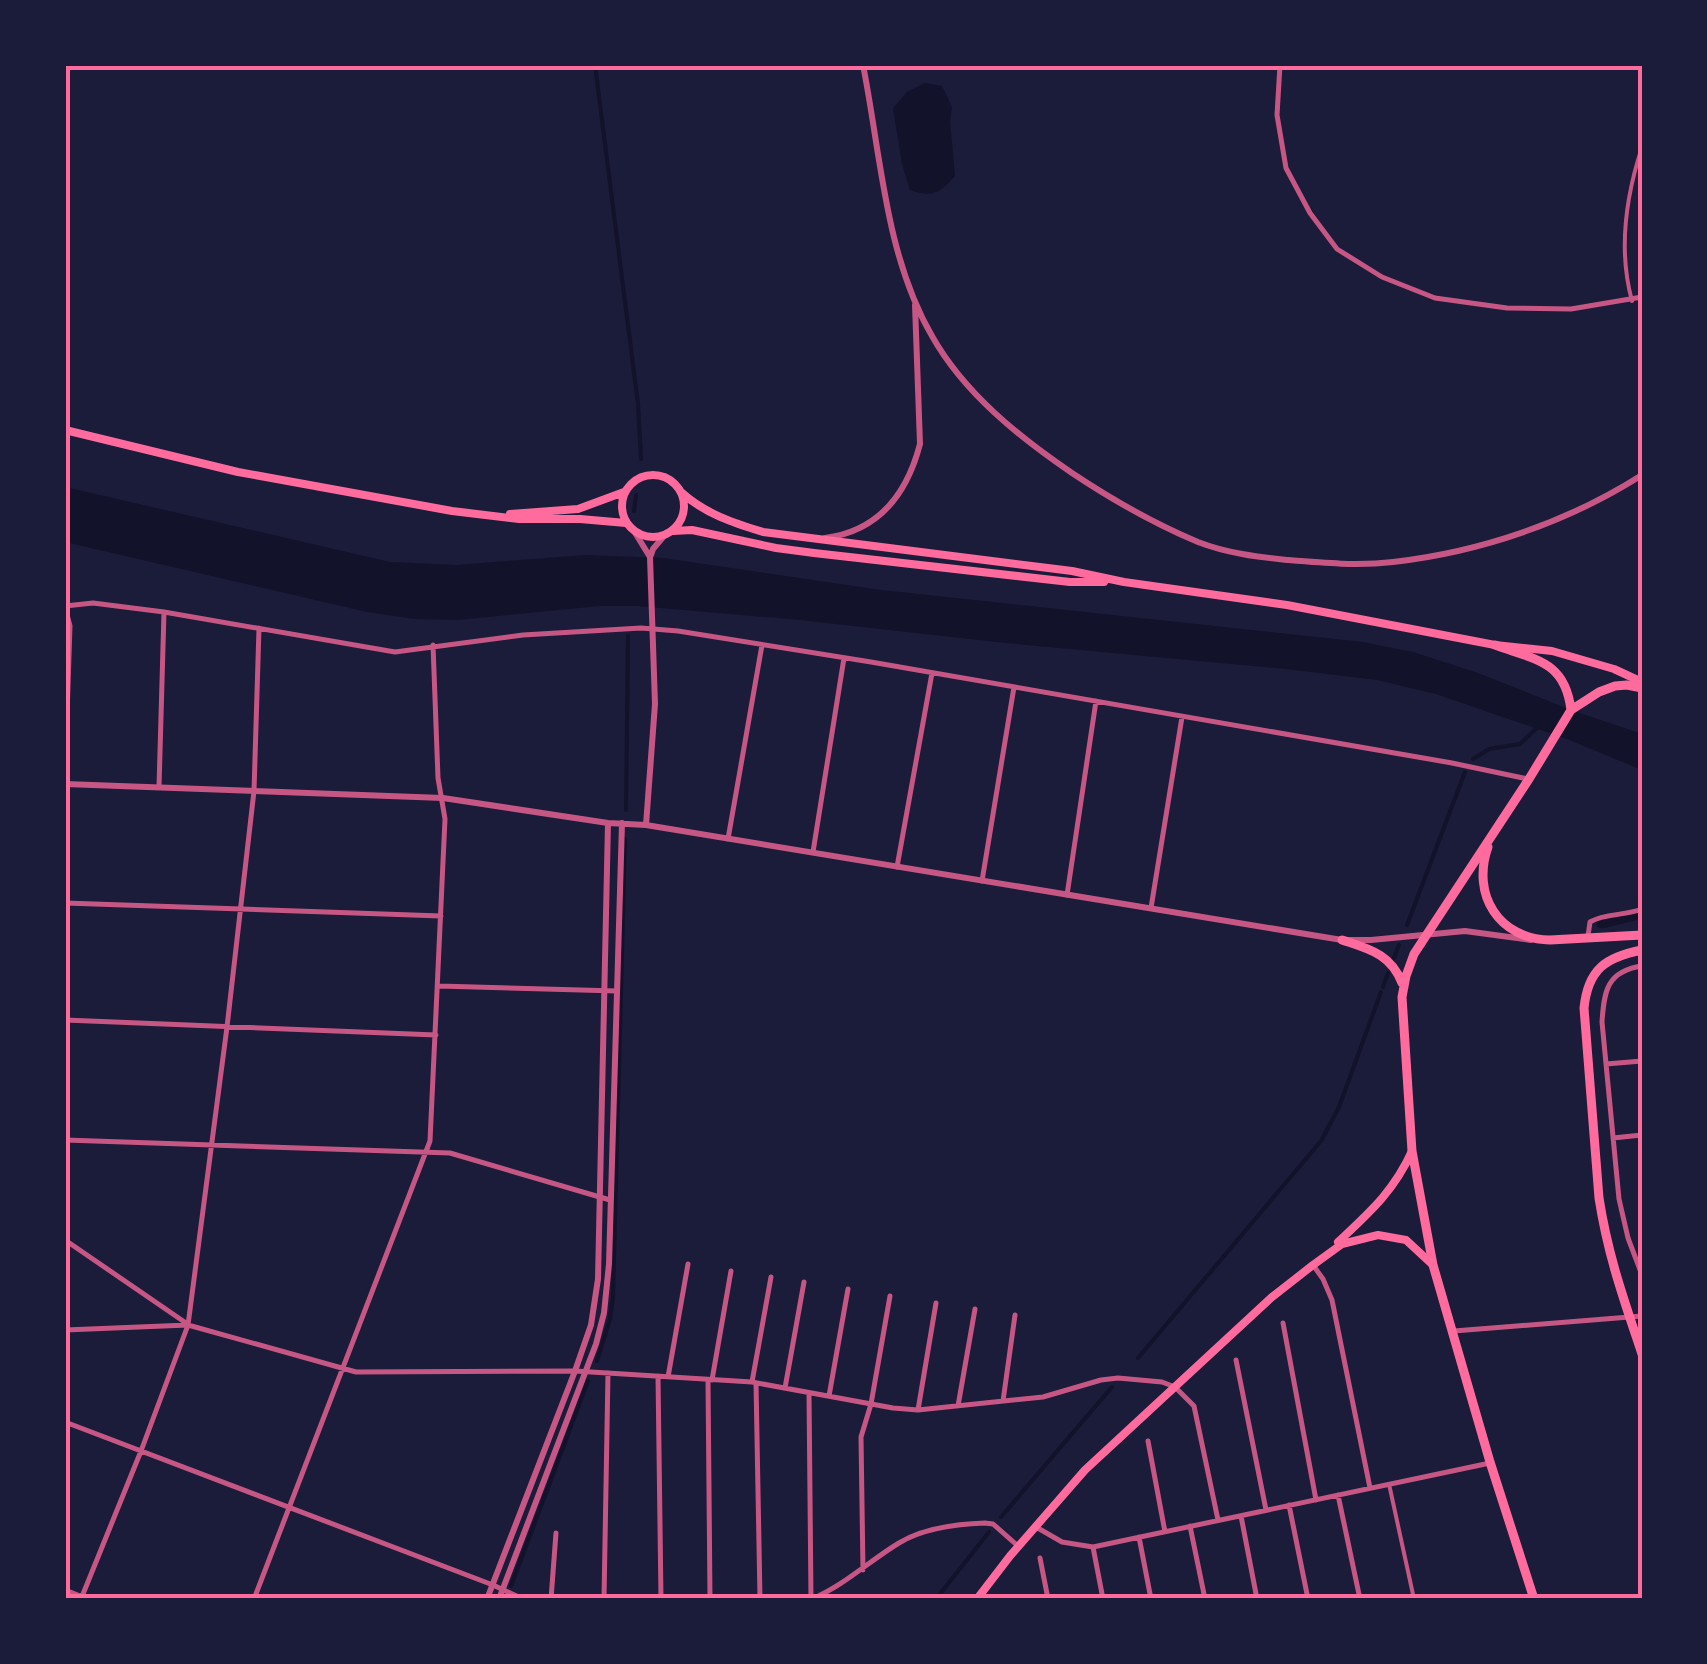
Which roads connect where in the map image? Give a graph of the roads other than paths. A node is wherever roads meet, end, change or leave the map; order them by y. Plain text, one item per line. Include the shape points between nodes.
1 (863, 65) edge
2 (1280, 65) edge
3 (1642, 147) edge
4 (1642, 290) edge
5 (1632, 297) junction
6 (1642, 298) edge
7 (915, 299) junction
8 (65, 430) edge
9 (1642, 475) edge
10 (624, 492) junction
11 (681, 492) junction
12 (490, 516) junction
13 (626, 523) junction
14 (634, 531) junction
15 (673, 531) junction
16 (664, 536) junction
17 (815, 539) junction
18 (650, 556) junction
19 (1124, 582) junction
20 (65, 606) edge
21 (164, 612) junction
22 (259, 628) junction
23 (652, 629) junction
24 (432, 645) junction
25 (1495, 645) junction
26 (762, 646) junction
27 (844, 658) junction
28 (932, 673) junction
29 (1642, 685) edge
30 (1014, 687) junction
31 (1096, 701) junction
32 (1571, 710) junction
33 (1182, 717) junction
34 (65, 776) edge
35 (1529, 779) junction
36 (65, 784) edge
37 (160, 787) junction
38 (254, 790) junction
39 (443, 798) junction
40 (608, 822) junction
41 (622, 823) junction
42 (646, 825) junction
43 (1495, 830) junction
44 (728, 838) junction
45 (813, 852) junction
46 (898, 867) junction
47 (982, 880) junction
48 (1067, 895) junction
49 (65, 903) edge
50 (1150, 908) junction
51 (242, 909) junction
52 (1642, 909) edge
53 (441, 916) junction
54 (1428, 934) junction
55 (1642, 935) edge
56 (1589, 938) junction
57 (1342, 940) junction
58 (1536, 940) junction
59 (1642, 950) edge
60 (1642, 966) edge
61 (439, 986) junction
62 (1403, 988) junction
63 (604, 990) junction
64 (617, 990) junction
65 (65, 1020) edge
66 (227, 1027) junction
67 (436, 1034) junction
68 (1642, 1061) edge
69 (1606, 1064) junction
70 (1642, 1135) edge
71 (1613, 1138) junction
72 (65, 1140) edge
73 (211, 1145) junction
74 (1412, 1150) junction
75 (426, 1152) junction
76 (599, 1197) junction
77 (610, 1200) junction
78 (65, 1240) edge
79 (688, 1264) dead end
80 (1433, 1264) junction
81 (1312, 1265) junction
82 (732, 1271) dead end
83 (1642, 1275) edge
84 (771, 1277) dead end
85 (804, 1282) dead end
86 (848, 1289) dead end
87 (890, 1296) dead end
88 (936, 1303) dead end
89 (975, 1309) dead end
90 (1014, 1315) dead end
91 (1642, 1316) edge
92 (1630, 1317) junction
93 (1283, 1323) dead end
94 (188, 1325) junction
95 (65, 1330) edge
96 (1452, 1332) junction
97 (1642, 1354) edge
98 (1236, 1360) dead end
99 (343, 1368) junction
100 (575, 1371) junction
101 (587, 1372) junction
102 (608, 1373) junction
103 (658, 1376) junction
104 (668, 1377) junction
105 (710, 1380) junction
106 (754, 1383) junction
107 (1175, 1387) junction
108 (785, 1388) junction
109 (809, 1392) junction
110 (829, 1396) junction
111 (1003, 1401) junction
112 (871, 1404) junction
113 (958, 1406) junction
114 (918, 1410) junction
115 (65, 1422) edge
116 (1148, 1441) dead end
117 (141, 1452) junction
118 (1490, 1462) junction
119 (1389, 1484) junction
120 (1370, 1488) junction
121 (1338, 1495) junction
122 (1316, 1500) junction
123 (1289, 1505) junction
124 (288, 1508) junction
125 (1266, 1510) junction
126 (1240, 1516) junction
127 (1218, 1520) junction
128 (1190, 1526) junction
129 (1036, 1527) junction
130 (1165, 1532) junction
131 (556, 1533) dead end
132 (1139, 1537) junction
133 (1019, 1547) junction
134 (1093, 1547) junction
135 (1040, 1558) dead end
136 (863, 1570) junction
137 (493, 1584) junction
138 (503, 1589) junction
139 (65, 1590) edge
140 (832, 1591) junction
141 (84, 1598) edge
142 (254, 1599) edge
143 (488, 1599) edge
144 (499, 1599) edge
145 (523, 1599) edge
146 (550, 1599) edge
147 (604, 1599) edge
148 (660, 1599) edge
149 (710, 1599) edge
150 (760, 1599) edge
151 (811, 1599) edge
152 (832, 1599) edge
153 (977, 1599) edge
154 (1048, 1599) edge
155 (1103, 1599) edge
156 (1151, 1599) edge
157 (1205, 1599) edge
158 (1257, 1599) edge
159 (1308, 1599) edge
160 (1360, 1599) edge
161 (1414, 1599) edge
162 (1534, 1599) edge

1 - 7 street via 894,237
2 - 5 street via 1276,115 1286,168 1337,250 1435,298 1572,309
3 - 5 street via 1625,225
4 - 5 street
5 - 6 street
7 - 9 street via 952,366 1036,448 1105,495 1184,535 1254,556 1393,562 1486,545 1557,520
7 - 17 street via 920,444 911,473 866,525
8 - 12 main road via 238,472
10 - 11 main road via 638,478 658,475
10 - 12 main road via 578,509
10 - 13 main road
11 - 15 main road via 683,515
11 - 17 main road via 734,524
12 - 13 main road
13 - 14 main road
14 - 16 main road
14 - 18 street
15 - 16 main road
15 - 19 main road via 893,562
16 - 18 street
17 - 19 main road
18 - 23 street
19 - 25 main road
20 - 21 street
20 - 34 street
21 - 22 street
21 - 37 street
22 - 24 street via 394,652
22 - 38 street
23 - 24 street
23 - 26 street
23 - 42 street via 655,704
24 - 39 street
25 - 29 main road via 1552,651 1614,669
25 - 32 highway via 1553,670 1564,680
26 - 27 street
26 - 44 street
27 - 28 street
27 - 45 street
28 - 30 street
28 - 46 street
29 - 32 highway via 1615,686
30 - 31 street
30 - 47 street
31 - 33 street
31 - 48 street
32 - 35 highway
33 - 35 street
33 - 50 street
35 - 43 highway
36 - 37 street
37 - 38 street
38 - 39 street
38 - 51 street
39 - 40 street
39 - 53 street
40 - 41 street
40 - 63 street
41 - 42 street
41 - 64 street
42 - 44 street
43 - 54 highway
43 - 58 highway via 1484,862 1488,901 1506,926
44 - 45 street
45 - 46 street
46 - 47 street
47 - 48 street
48 - 50 street
49 - 51 street
50 - 57 street
51 - 53 street
51 - 66 street
52 - 56 street via 1596,918
53 - 61 street
54 - 57 street
54 - 58 street
54 - 62 highway via 1408,965
55 - 56 highway
56 - 58 highway
57 - 62 highway via 1384,956
59 - 92 highway via 1603,964 1590,981 1584,1008 1600,1198
60 - 69 street via 1614,978 1604,994
61 - 63 street
61 - 67 street
62 - 74 highway
63 - 64 street
63 - 76 street
64 - 77 street
65 - 66 street
66 - 67 street
66 - 73 street
67 - 75 street
68 - 69 street
69 - 71 street
70 - 71 street
71 - 83 street via 1622,1217
72 - 73 street
73 - 75 street
73 - 94 street
74 - 80 highway
74 - 81 main road via 1378,1206
75 - 76 street via 450,1153
75 - 99 street
76 - 77 street
76 - 100 street via 598,1279
77 - 101 street via 607,1292
78 - 94 street
79 - 104 street
80 - 81 main road via 1406,1240 1378,1235 1342,1244
80 - 96 highway
81 - 107 main road
81 - 120 street via 1332,1300
82 - 105 street
84 - 106 street
85 - 108 street
86 - 110 street
87 - 112 street
88 - 114 street
89 - 113 street
90 - 111 street
91 - 92 street
92 - 96 street
92 - 97 highway
93 - 122 street
94 - 95 street
94 - 99 street
94 - 117 street
96 - 118 highway
98 - 125 street
99 - 100 street
99 - 124 street
100 - 101 street
100 - 137 street
101 - 102 street
101 - 138 street
102 - 103 street
102 - 147 street
103 - 104 street
103 - 148 street
104 - 105 street
105 - 106 street
105 - 149 street
106 - 108 street
106 - 150 street
107 - 111 street via 1118,1378
107 - 127 street via 1194,1406
107 - 129 main road
108 - 109 street
109 - 110 street
109 - 151 street
110 - 112 street
111 - 113 street
112 - 114 street
112 - 136 street via 861,1437
113 - 114 street
115 - 117 street
116 - 130 street
117 - 124 street
117 - 141 street
118 - 119 street
118 - 162 highway
119 - 120 street
119 - 161 street
120 - 121 street
121 - 122 street
121 - 160 street
122 - 123 street
123 - 125 street
123 - 159 street
124 - 137 street
124 - 142 street
125 - 126 street
126 - 127 street
126 - 158 street
127 - 128 street
128 - 130 street
128 - 157 street
129 - 133 main road
129 - 134 street via 1062,1542
130 - 132 street
131 - 146 street
132 - 134 street
132 - 156 street
133 - 136 street via 992,1524 973,1523 924,1532
133 - 153 main road
134 - 155 street
135 - 154 street
136 - 140 street
137 - 138 street
137 - 143 street
138 - 144 street
138 - 145 street
139 - 141 street
140 - 151 street
140 - 152 street

